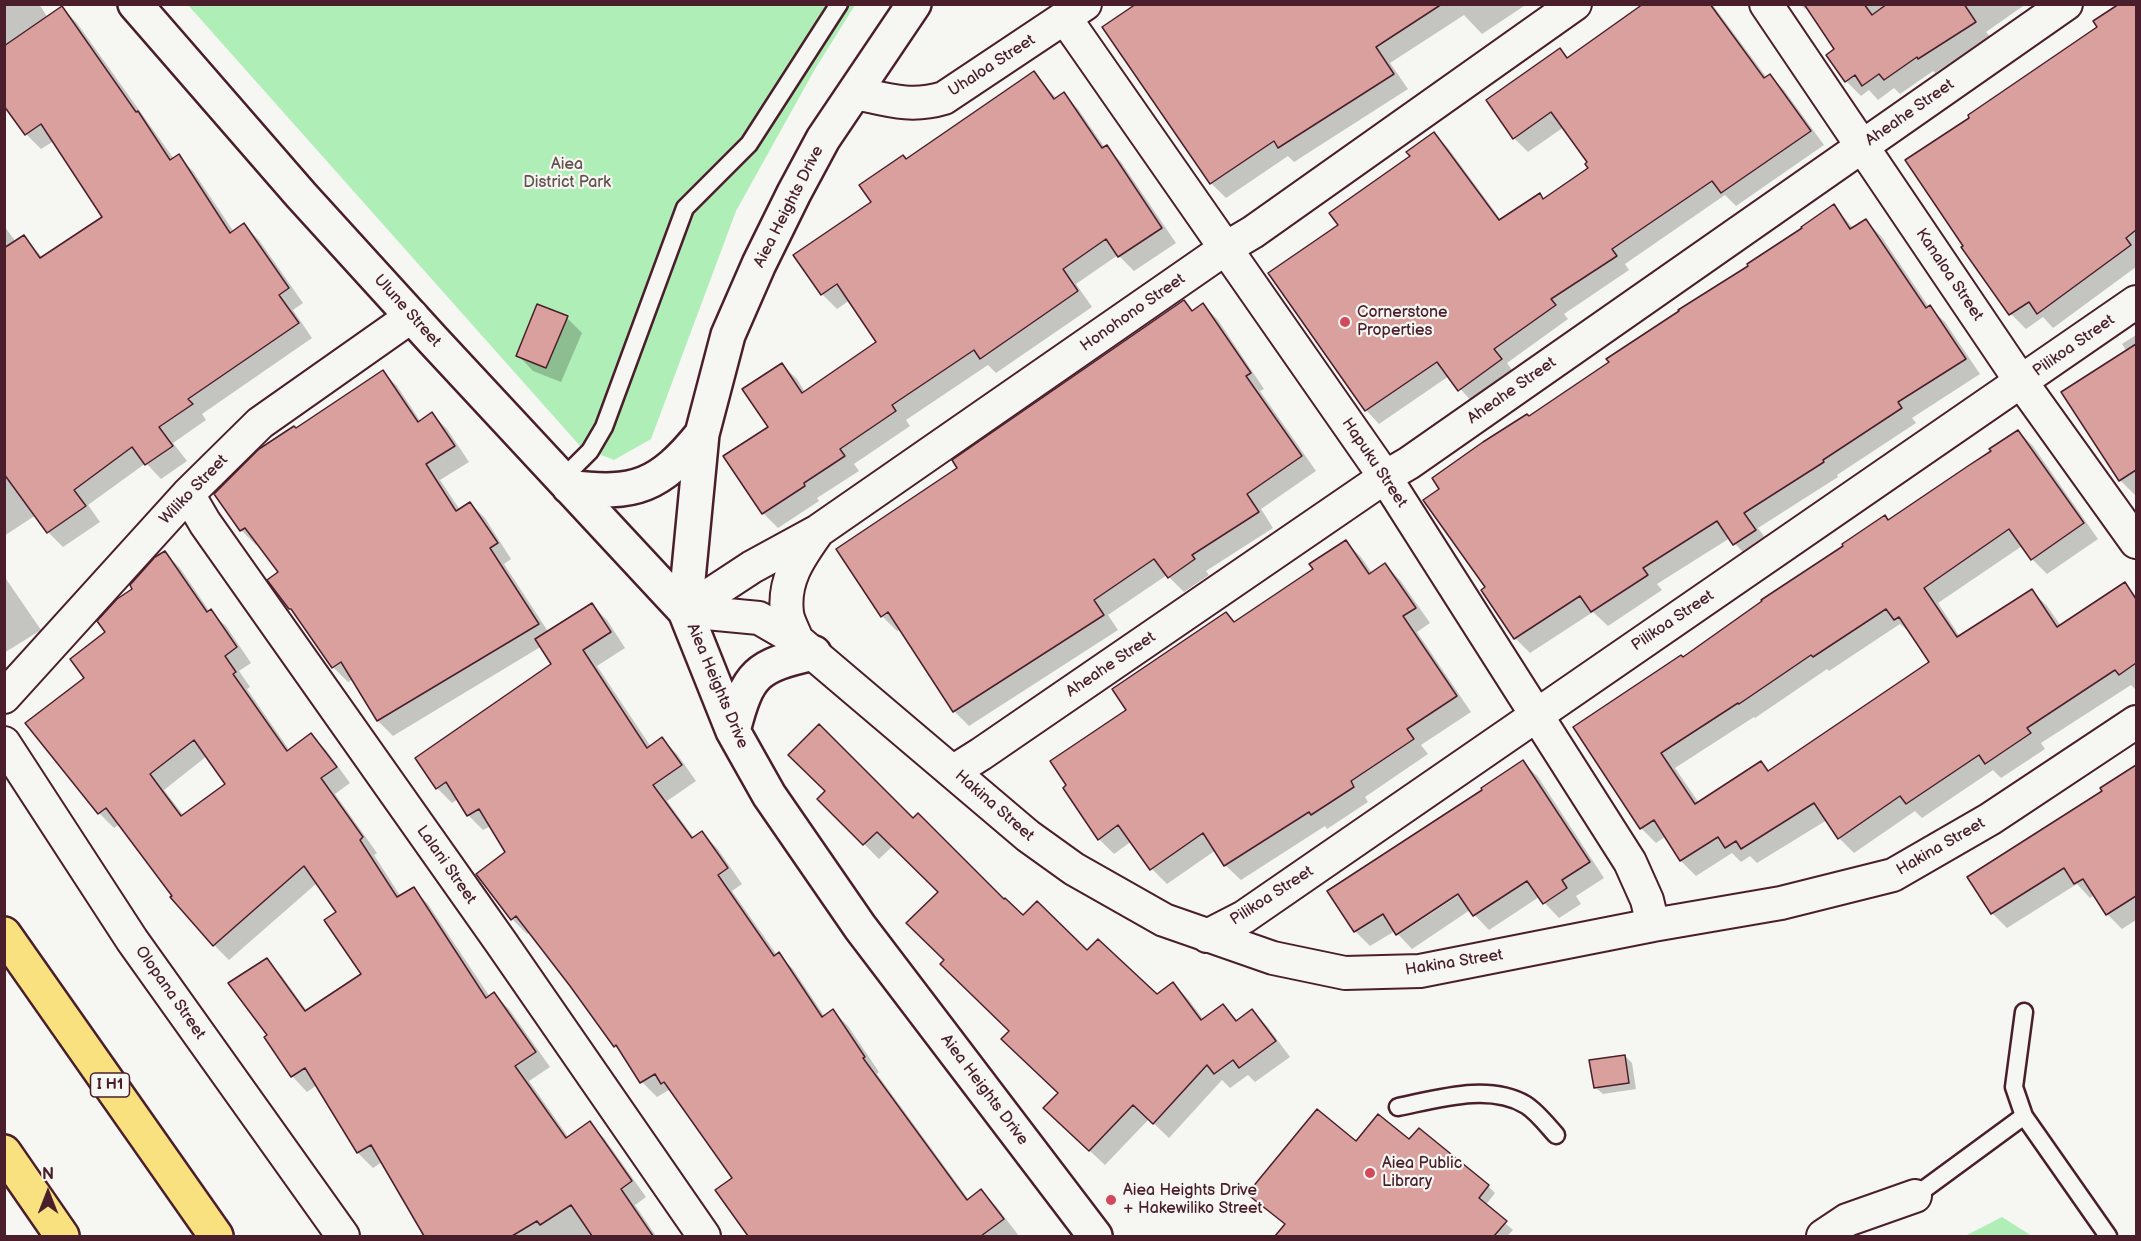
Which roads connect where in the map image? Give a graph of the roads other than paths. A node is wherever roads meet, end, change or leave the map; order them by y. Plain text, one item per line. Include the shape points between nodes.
1 (135, 4) edge
2 (839, 4) edge
3 (914, 4) edge
4 (1575, 4) edge
5 (1766, 4) edge
6 (2066, 4) edge
7 (1075, 11) edge
8 (856, 93) junction
9 (1862, 147) junction
10 (1226, 248) junction
11 (2136, 302) edge
12 (412, 316) junction
13 (2022, 383) junction
14 (702, 434) junction
15 (1385, 477) junction
16 (566, 483) junction
17 (188, 494) junction
18 (818, 531) junction
19 (2136, 542) edge
20 (685, 611) junction
21 (806, 647) junction
22 (4, 697) edge
23 (1537, 714) junction
24 (2136, 722) edge
25 (733, 731) junction
26 (4, 743) edge
27 (954, 771) junction
28 (1653, 925) junction
29 (4, 934) edge
30 (1207, 936) junction
31 (2024, 1012) dead end
32 (1398, 1107) dead end
33 (2024, 1116) junction
34 (1556, 1135) dead end
35 (4, 1152) edge
36 (1915, 1196) joint
37 (62, 1236) edge
38 (216, 1236) edge
39 (343, 1236) edge
40 (704, 1236) edge
41 (1095, 1236) edge
42 (1823, 1236) edge
43 (2108, 1236) edge

1 - 12 street, Ulune Street
2 - 16 lane via 749,144 685,208 604,427
3 - 8 street, Aiea Heights Drive
4 - 10 street, Honohono Street
5 - 9 street, Kanaloa Street
6 - 9 street, Aheahe Street
7 - 8 street, Uhaloa Street via 944,98 903,103
7 - 10 street, Hapuku Street
8 - 14 street, Aiea Heights Drive via 824,139 759,264 728,335
9 - 13 street, Kanaloa Street
9 - 15 street, Aheahe Street
10 - 15 street, Hapuku Street
10 - 18 street, Honohono Street
11 - 13 street, Pilikoa Street
12 - 16 street, Ulune Street
12 - 17 street, Wiliko Street via 260,423
13 - 19 street, Kanaloa Street
13 - 23 street, Pilikoa Street
14 - 16 street via 683,458 643,486 596,491
14 - 20 street, Aiea Heights Drive
15 - 23 street, Hapuku Street
15 - 27 street, Aheahe Street
16 - 20 street, Ulune Street
17 - 22 street, Wiliko Street
17 - 40 street, Lalani Street
18 - 20 street, Honohono Street via 752,567
18 - 21 street via 797,560 788,585 787,614
20 - 21 street, Hakina Street via 759,618
20 - 25 street, Aiea Heights Drive
21 - 25 street via 765,668 752,680 741,699
21 - 27 street, Hakina Street
23 - 28 street, Hapuku Street via 1630,862
23 - 30 street, Pilikoa Street via 1244,917
24 - 28 street, Hakina Street via 1990,819 1893,875 1781,903
25 - 41 street, Aiea Heights Drive via 769,795 860,927
26 - 39 street, Olopana Street via 132,940
27 - 30 street, Hakina Street via 1028,836 1074,869 1164,920
28 - 30 street, Hakina Street via 1420,971 1345,974 1273,958
29 - 38 highway, I H1
31 - 33 lane via 2014,1087
32 - 34 lane via 1455,1095 1506,1096 1528,1106
33 - 36 lane
33 - 43 lane
35 - 37 highway
36 - 42 street via 1847,1220

